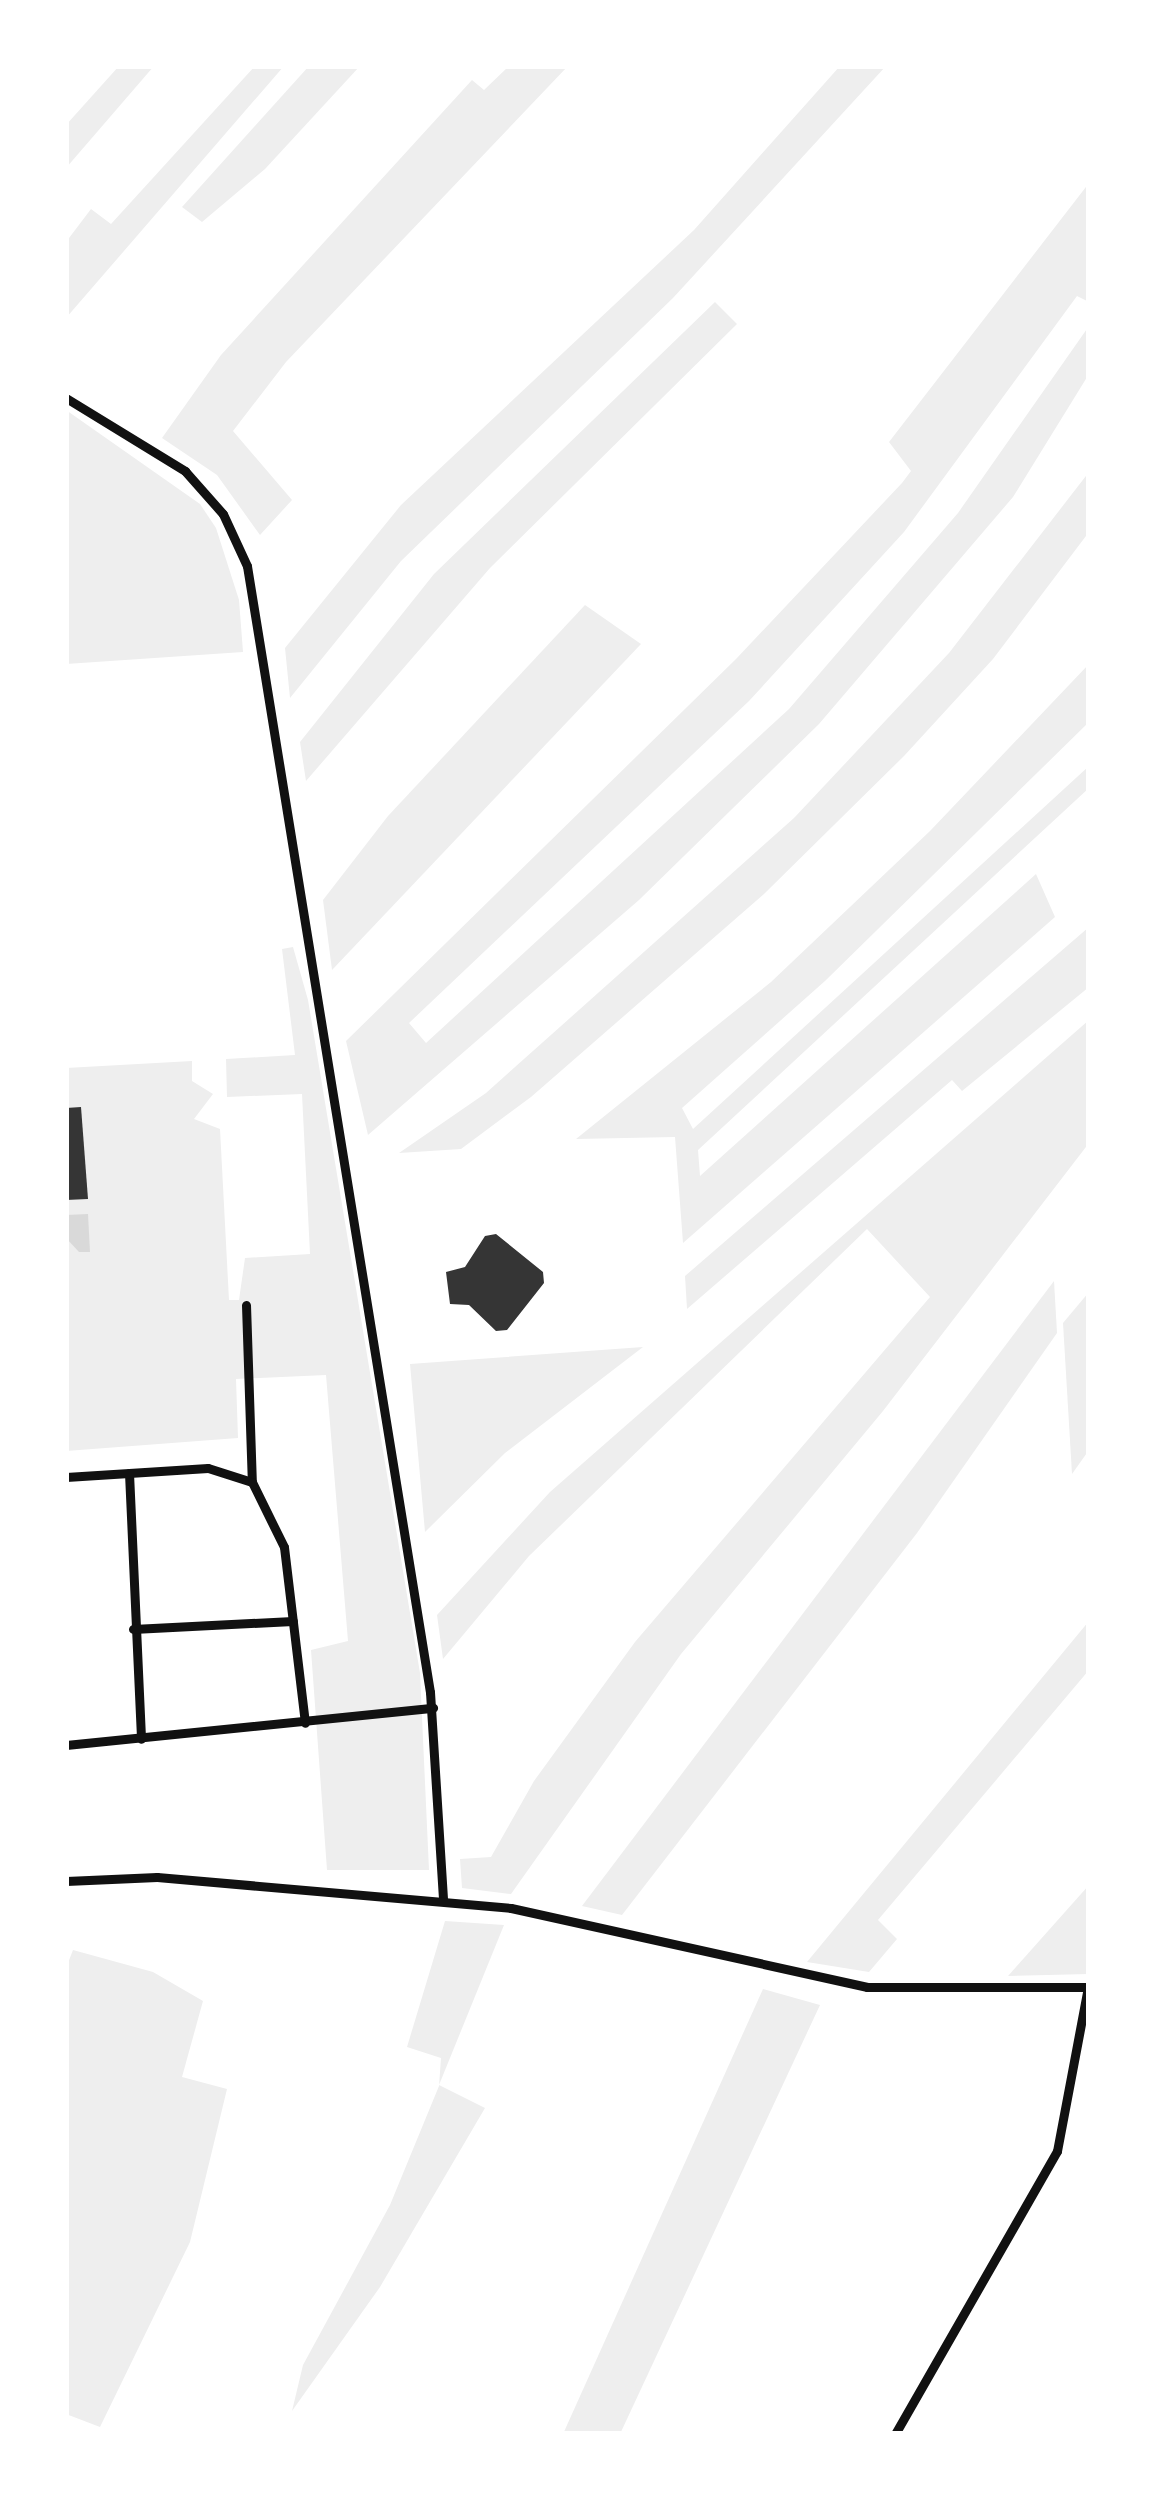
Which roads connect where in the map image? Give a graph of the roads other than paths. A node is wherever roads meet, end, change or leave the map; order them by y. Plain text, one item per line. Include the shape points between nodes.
1 (66, 398) edge
2 (246, 1305) dead end
3 (129, 1473) junction
4 (66, 1477) edge
5 (251, 1482) junction
6 (292, 1621) junction
7 (134, 1629) junction
8 (433, 1708) junction
9 (305, 1723) junction
10 (141, 1739) junction
11 (66, 1745) edge
12 (66, 1881) edge
13 (443, 1901) junction
14 (1089, 1987) edge
15 (896, 2434) edge

1 - 8 street via 185,471 223,514 247,566
2 - 5 street
3 - 4 street
3 - 5 street via 208,1468
3 - 7 street
5 - 6 street via 284,1547
6 - 7 street
6 - 9 street
7 - 10 street
8 - 9 street
8 - 13 street
9 - 10 street
10 - 11 street
12 - 13 street via 157,1877
13 - 14 street via 556,1916 867,1987
14 - 15 street via 1057,2151

